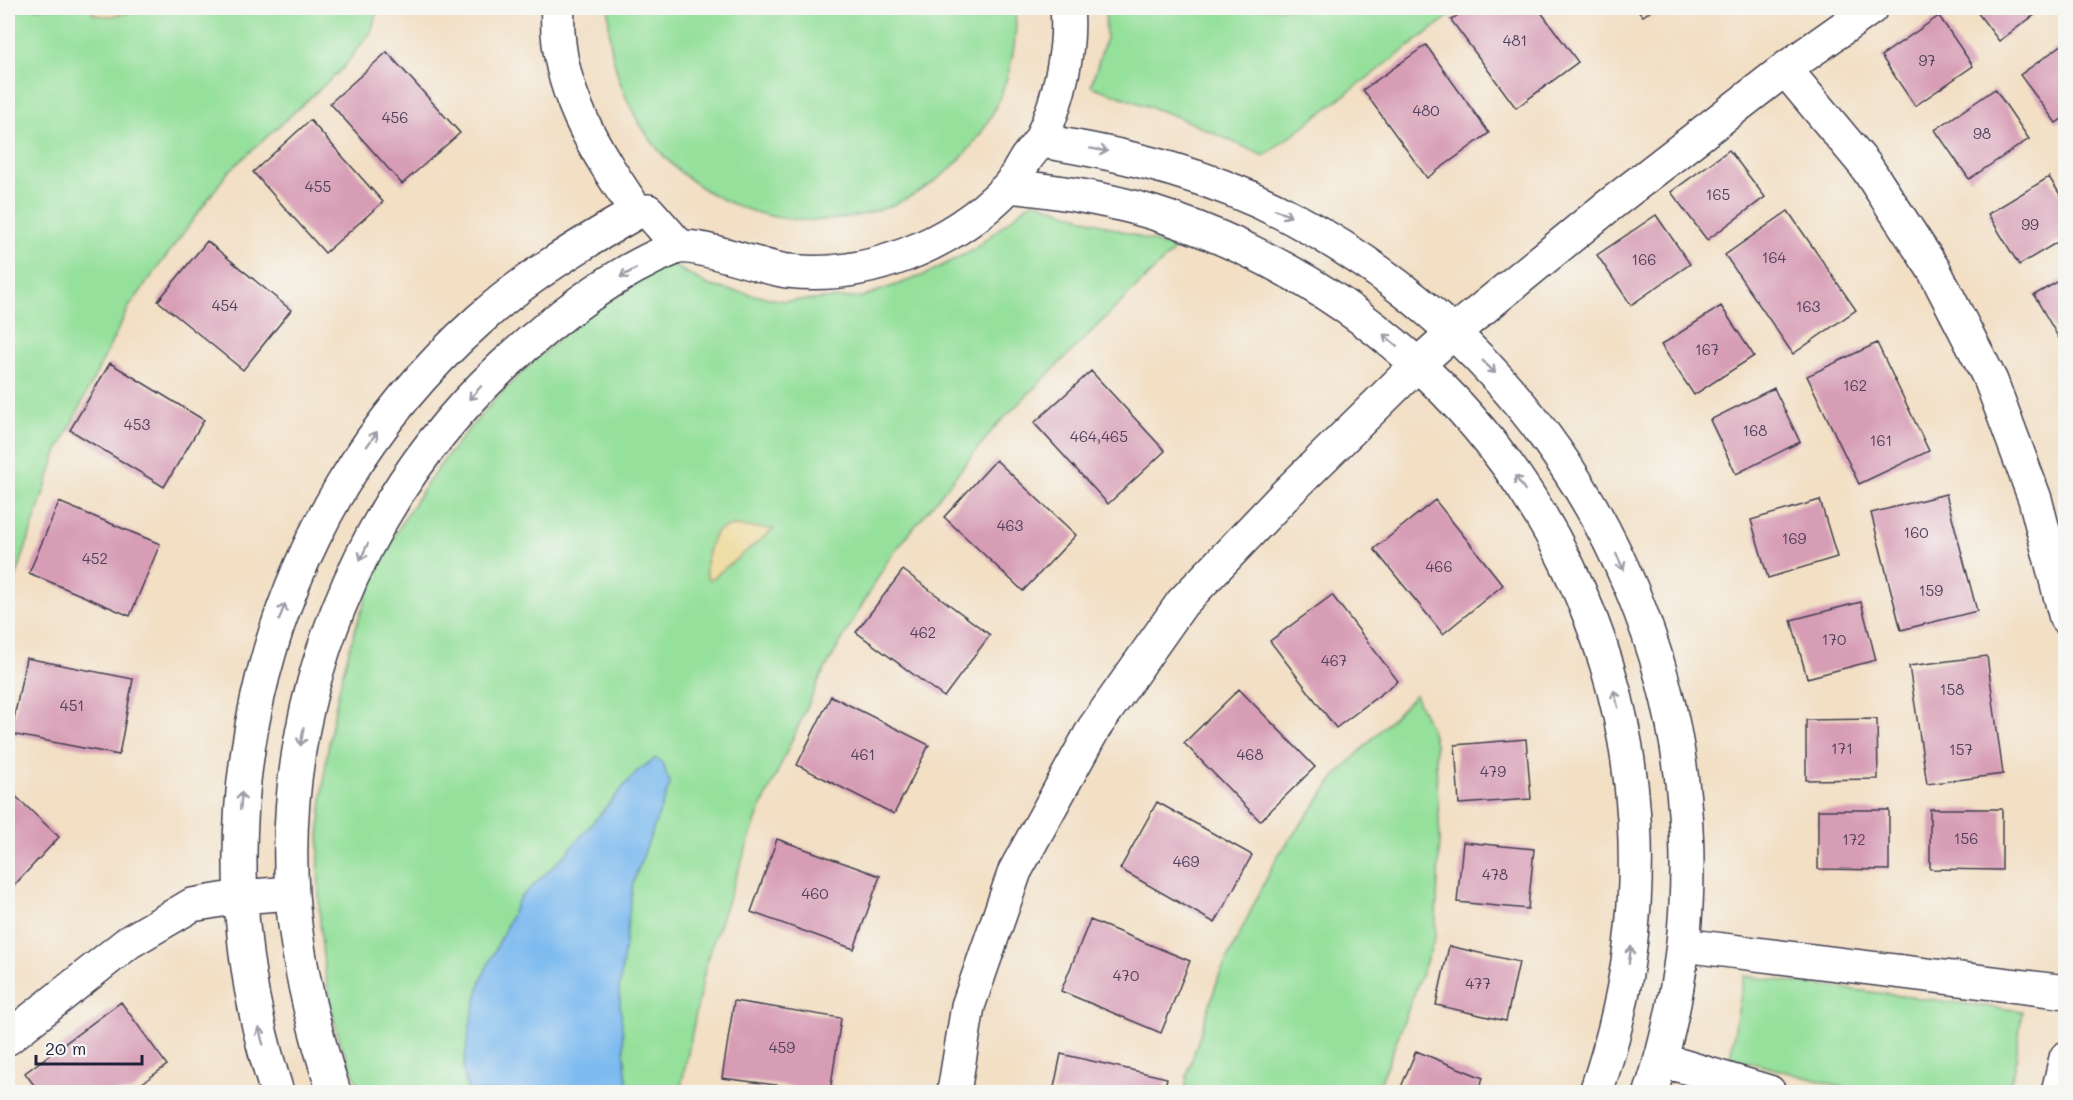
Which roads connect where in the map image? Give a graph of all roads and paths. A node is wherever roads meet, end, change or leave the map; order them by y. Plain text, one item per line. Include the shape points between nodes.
1 (558, 8) edge
2 (1067, 8) edge
3 (1871, 8) edge
4 (1785, 69) junction
5 (1041, 141) junction
6 (1009, 186) junction
7 (637, 213) junction
8 (680, 246) junction
9 (1454, 332) junction
10 (1418, 363) junction
11 (2066, 618) edge
12 (292, 893) junction
13 (239, 897) junction
14 (1683, 945) junction
15 (1625, 992) junction
16 (2066, 992) edge
17 (1675, 1002) junction
18 (8, 1038) edge
19 (2066, 1058) edge
20 (1662, 1060) junction
21 (277, 1092) edge
22 (334, 1092) edge
23 (954, 1092) edge
24 (1596, 1092) edge
25 (1651, 1092) edge
26 (1769, 1092) edge
27 (2058, 1092) edge

1 - 7 street via 560,55 569,92 588,136
2 - 5 street via 1065,56
3 - 4 street
4 - 9 street
4 - 11 street via 1865,165 1934,270 1991,381 2035,499
5 - 6 street
5 -> 9 street via 1170,168 1272,208 1349,251 1404,289
6 - 8 street via 948,235 910,254 871,266 789,272
10 -> 6 street via 1325,292 1222,237 1111,201
7 - 8 street via 648,211
13 -> 7 street via 238,832 244,768 271,642 298,571 353,467 390,415 478,321 528,280
8 -> 12 street via 625,274 573,308 480,388 439,434 371,537 323,650 307,709 296,780
9 - 10 street
9 -> 14 street via 1497,375 1572,473 1604,526 1652,641 1680,760 1687,873
15 -> 10 street via 1634,927 1634,796 1624,730 1608,667 1586,605 1532,500 1460,405
10 - 23 street via 1182,603 1094,728 1015,871 968,1006
12 - 13 street
12 - 22 street via 306,994
13 - 18 street via 192,905 129,942
21 -> 13 street via 253,1006
14 - 16 street
14 - 17 street
15 - 17 street
15 - 24 street
17 - 20 street
19 - 27 street
20 - 25 street
20 - 26 street

